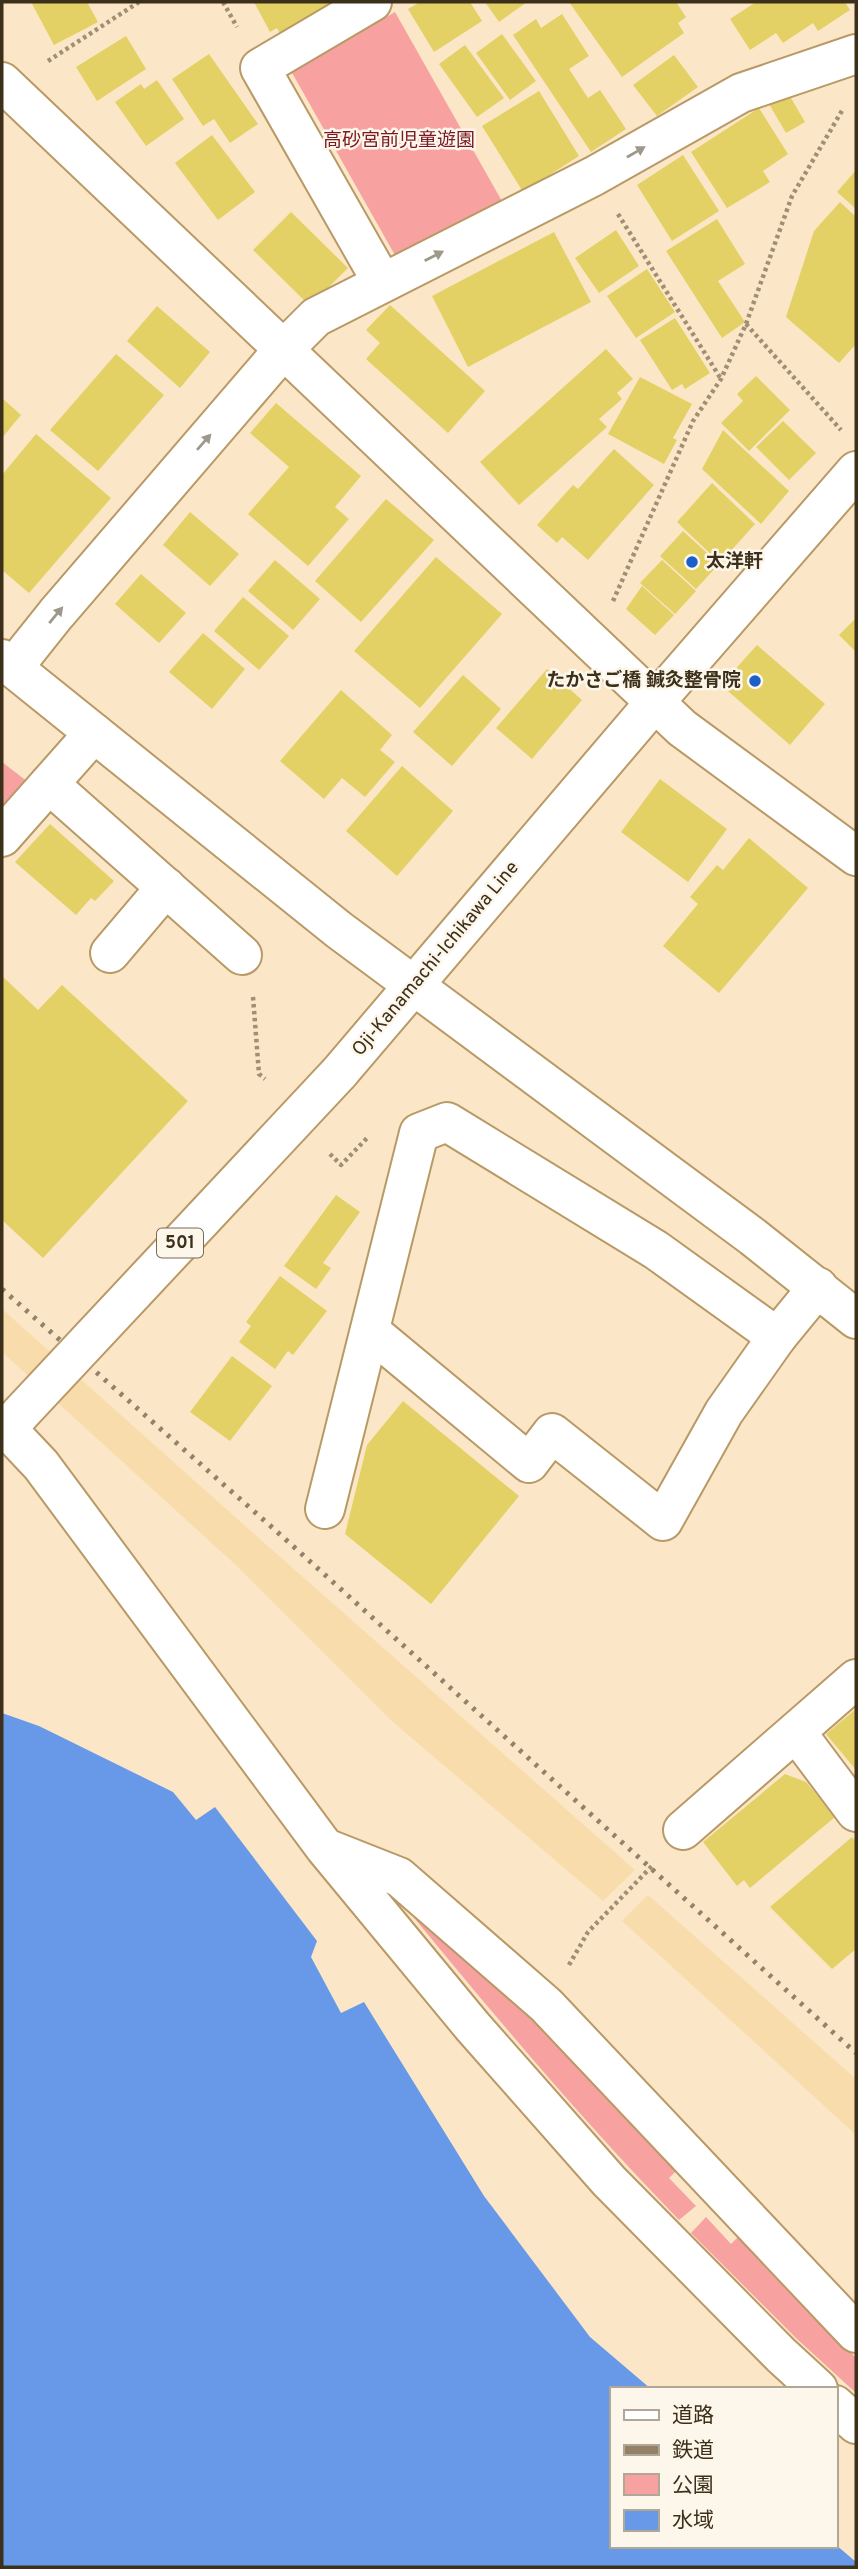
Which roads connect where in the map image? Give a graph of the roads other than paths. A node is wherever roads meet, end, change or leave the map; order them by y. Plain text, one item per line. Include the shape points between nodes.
1 (372, 2) edge
2 (856, 54) edge
3 (2, 82) edge
4 (382, 282) junction
5 (283, 349) junction
6 (852, 454) edge
7 (7, 664) edge
8 (655, 702) junction
9 (94, 733) junction
10 (49, 784) junction
11 (2, 837) edge
12 (856, 856) edge
13 (166, 887) junction
14 (110, 953) dead end
15 (243, 955) dead end
16 (415, 987) junction
17 (817, 1287) junction
18 (856, 1319) edge
19 (370, 1331) junction
20 (777, 1337) junction
21 (10, 1425) edge
22 (326, 1508) dead end
23 (856, 1679) edge
24 (796, 1732) junction
25 (856, 1812) edge
26 (683, 1830) road end
27 (325, 1848) junction
28 (856, 2333) edge
29 (816, 2387) edge
30 (837, 2406) edge
31 (856, 2424) edge

1 - 4 street via 260,68
4 -> 2 street via 594,176 741,93
3 - 5 street
4 - 5 street via 316,317
7 -> 5 street via 57,614
5 - 8 street
6 - 8 street, Oji-Kanamachi-Ichikawa Line / 501
7 - 9 street
8 - 12 street via 682,728
8 - 16 street, Oji-Kanamachi-Ichikawa Line / 501
9 - 10 street
9 - 16 street
10 - 11 street
10 - 13 street
13 - 14 street
13 - 15 street
16 - 17 street
16 - 21 street, Oji-Kanamachi-Ichikawa Line / 501, bridge
17 - 18 street
17 - 20 street
19 - 20 street via 529,1462 552,1433 663,1521 724,1412
19 - 20 street via 419,1133 447,1122 656,1250
19 - 22 street
21 - 27 street
23 - 24 street
24 - 25 street
24 - 26 street
27 - 28 street via 399,1877 546,2005
27 - 29 street via 472,2027 609,2181
30 - 31 street

